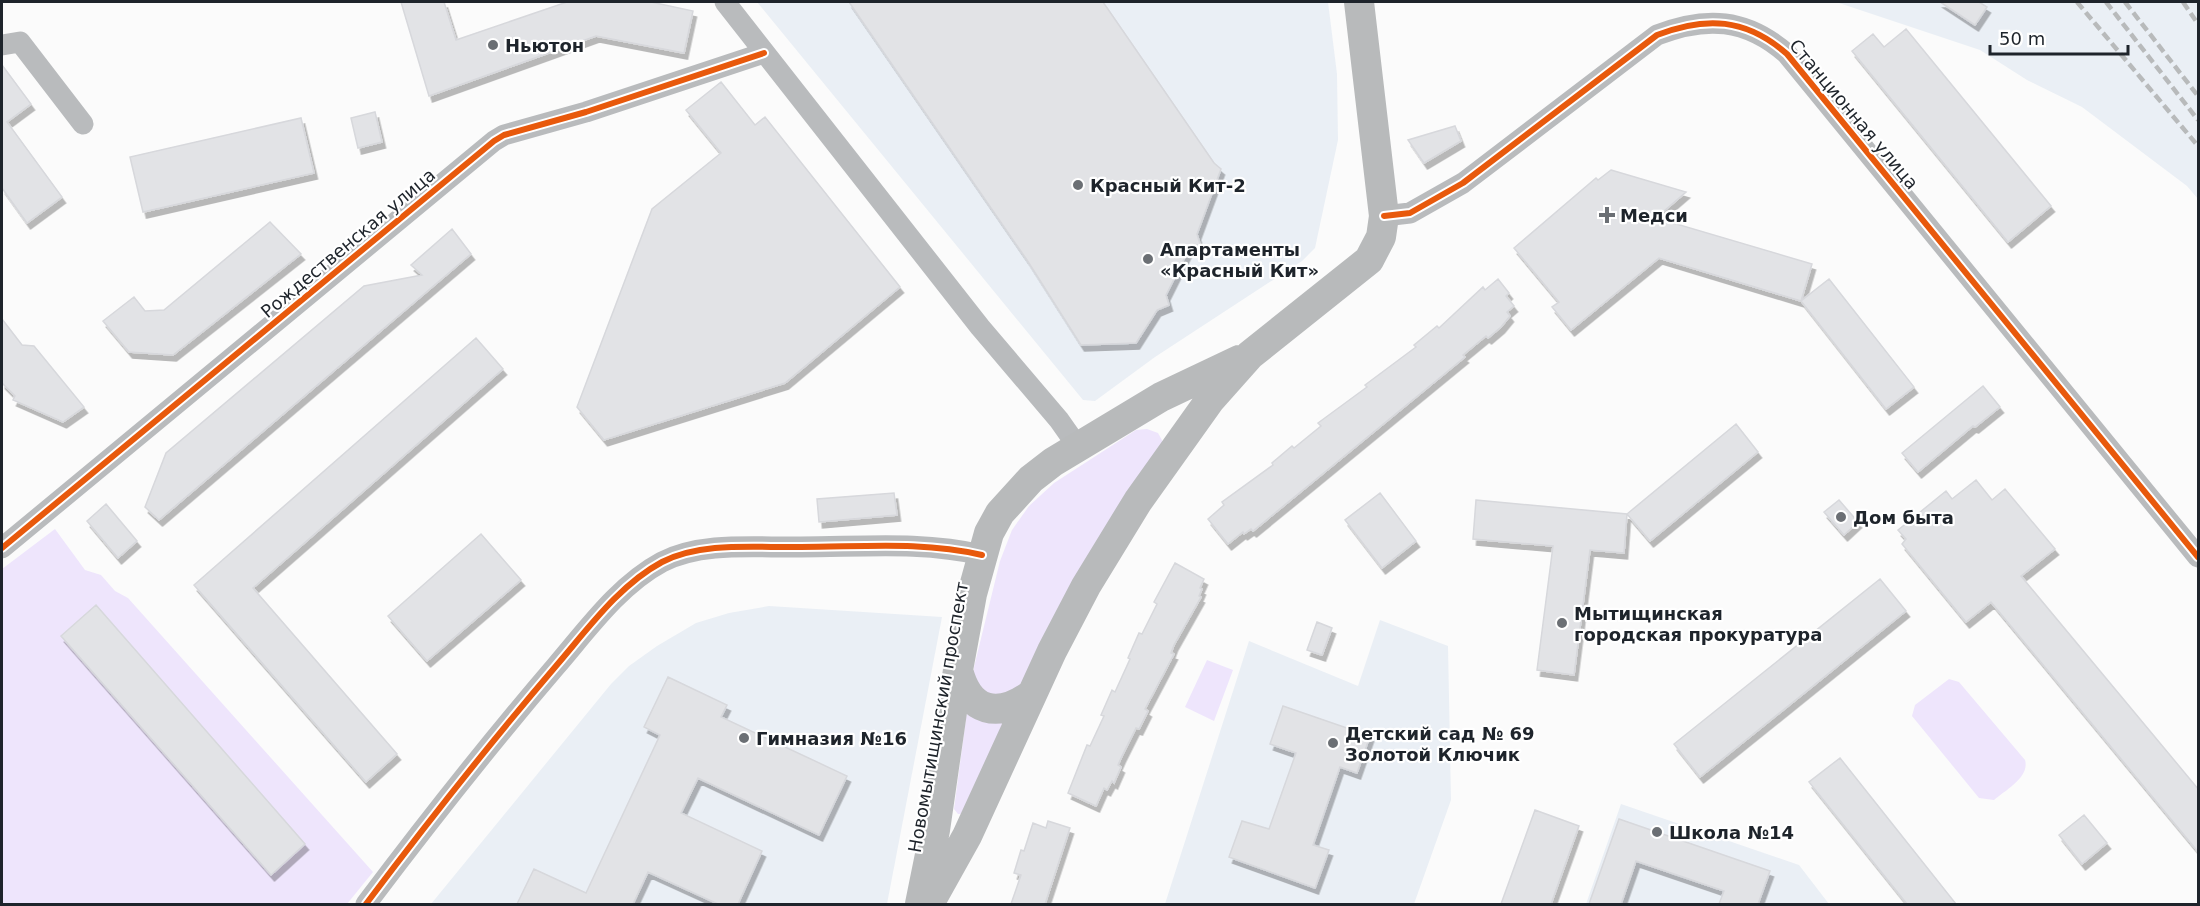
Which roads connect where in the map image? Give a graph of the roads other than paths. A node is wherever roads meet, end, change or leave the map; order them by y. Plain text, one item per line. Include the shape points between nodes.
1 (725, 2) edge
2 (1359, 2) edge
3 (2, 45) edge
4 (764, 53) junction
5 (83, 124) dead end
6 (1384, 216) junction
7 (1250, 355) junction
8 (1123, 419) junction
9 (1078, 447) junction
10 (1172, 451) junction
11 (2, 548) edge
12 (982, 555) junction
13 (2199, 557) edge
14 (958, 670) junction
15 (1032, 694) junction
16 (366, 904) edge
17 (920, 904) edge
18 (929, 904) edge

1 - 4 street
2 - 6 main road, Новомытищинский проспект
3 - 5 street via 21,42
4 - 9 street
4 - 11 street, Рождественская улица via 494,141
6 - 7 main road, Новомытищинский проспект via 1382,237 1369,261
6 - 13 street, Станционная улица via 1401,216 1423,208 1463,183 1657,35 1701,23 1754,30 1787,54
7 - 8 main road, Новомытищинский проспект
7 - 10 main road, Новомытищинский проспект
8 - 9 main road, Новомытищинский проспект
8 - 10 main road via 1133,416 1156,420 1172,436
9 - 12 main road, Новомытищинский проспект via 1031,479 1013,497 989,533
10 - 15 main road, Новомытищинский проспект via 1086,586
12 - 14 main road, Новомытищинский проспект
12 - 16 street via 922,545 727,549 682,554 663,562 624,591 575,643
14 - 15 main road via 967,695 989,708 1005,709
14 - 17 main road, Новомытищинский проспект via 935,831
15 - 18 main road, Новомытищинский проспект via 967,836

